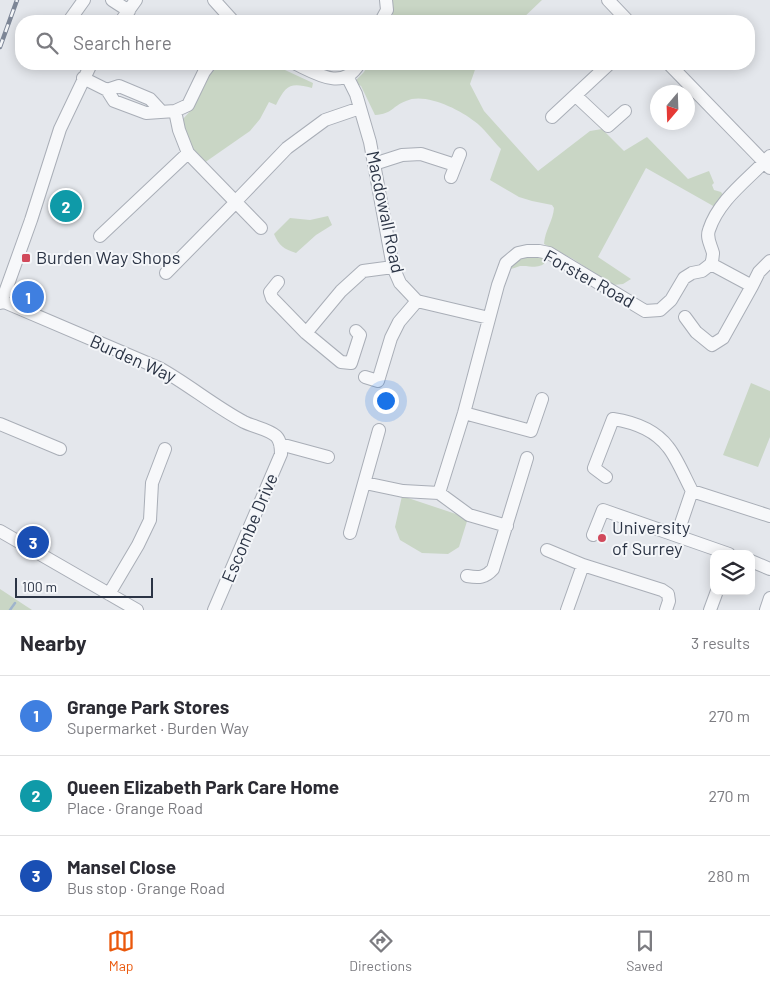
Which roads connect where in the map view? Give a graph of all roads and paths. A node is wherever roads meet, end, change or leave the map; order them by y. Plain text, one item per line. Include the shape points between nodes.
1 (84, 0) edge
2 (112, 0) edge
3 (214, 0) edge
4 (386, 0) edge
5 (608, 0) edge
6 (132, 5) edge
7 (73, 15) edge
8 (228, 15) edge
9 (384, 15) edge
10 (622, 15) edge
11 (87, 70) edge
12 (201, 70) edge
13 (309, 70) edge
14 (354, 70) edge
15 (603, 70) edge
16 (675, 70) edge
17 (347, 76) junction
18 (83, 78) junction
19 (576, 96) junction
20 (360, 108) junction
21 (169, 111) junction
22 (625, 111) dead end
23 (552, 117) dead end
24 (188, 153) junction
25 (768, 162) edge
26 (374, 164) junction
27 (455, 165) dead end
28 (237, 200) junction
29 (261, 228) dead end
30 (100, 236) dead end
31 (770, 261) edge
32 (711, 264) junction
33 (393, 267) junction
34 (166, 273) dead end
35 (278, 282) dead end
36 (752, 286) junction
37 (417, 301) junction
38 (1, 302) edge
39 (685, 317) dead end
40 (489, 318) junction
41 (356, 331) dead end
42 (306, 333) junction
43 (365, 377) dead end
44 (542, 399) dead end
45 (464, 413) junction
46 (0, 424) edge
47 (379, 430) dead end
48 (280, 444) junction
49 (60, 449) dead end
50 (165, 449) dead end
51 (328, 457) dead end
52 (527, 458) dead end
53 (606, 477) dead end
54 (365, 483) junction
55 (692, 491) junction
56 (439, 493) junction
57 (770, 516) edge
58 (507, 526) junction
59 (0, 531) edge
60 (350, 533) dead end
61 (594, 535) dead end
62 (677, 535) junction
63 (547, 550) dead end
64 (719, 550) edge
65 (755, 563) edge
66 (584, 565) junction
67 (770, 569) edge
68 (467, 576) dead end
69 (109, 594) junction
70 (715, 595) edge
71 (770, 598) edge
72 (137, 610) edge
73 (214, 610) edge
74 (567, 610) edge
75 (666, 610) edge
76 (710, 610) edge
77 (766, 610) edge

1 - 7 street
2 - 6 street
3 - 8 street
4 - 9 street
5 - 10 street
11 - 18 street
12 - 21 street via 188,105
13 - 17 street via 327,78
14 - 17 street
15 - 19 street
16 - 25 street
17 - 20 street, Macdowall Road
18 - 21 street via 107,90 119,86
18 - 38 street via 57,136
19 - 22 street via 608,126
19 - 23 street
20 - 26 street, Macdowall Road
20 - 28 street via 325,120 287,148
21 - 24 street
24 - 28 street
24 - 30 street
25 - 32 street via 726,199 718,211 708,232 713,253
26 - 27 street via 402,155 421,154
26 - 33 street, Macdowall Road
28 - 29 street
28 - 34 street
31 - 36 street
32 - 36 street
32 - 40 street, Forster Road via 684,278 671,300 660,310 645,311 549,253 539,250 518,253 506,263
33 - 37 street, Macdowall Road via 400,283
33 - 42 street via 363,271
35 - 42 street via 270,292 272,298
36 - 39 street via 723,338 712,345
37 - 40 street
37 - 43 street via 399,322 391,338 378,380
38 - 48 street, Burden Way via 159,368 244,422 276,437
40 - 45 street, Forster Road
41 - 42 street via 360,334 351,363 341,362
44 - 45 street via 531,431
45 - 56 street, Forster Road
46 - 49 street
47 - 54 street
48 - 51 street
48 - 73 street, Escombe Drive via 281,454 275,470
50 - 69 street via 152,483 150,520
52 - 58 street
53 - 55 street via 594,468 613,419 648,430 668,447
54 - 56 street via 403,492
54 - 60 street
55 - 57 street
55 - 62 street
56 - 58 street via 469,514
58 - 68 street via 494,569 487,576
59 - 69 street
61 - 62 street via 603,510
62 - 64 street
63 - 66 street
65 - 67 street
66 - 74 street
66 - 75 street via 662,590 668,594
69 - 72 street
70 - 76 street
71 - 77 street

